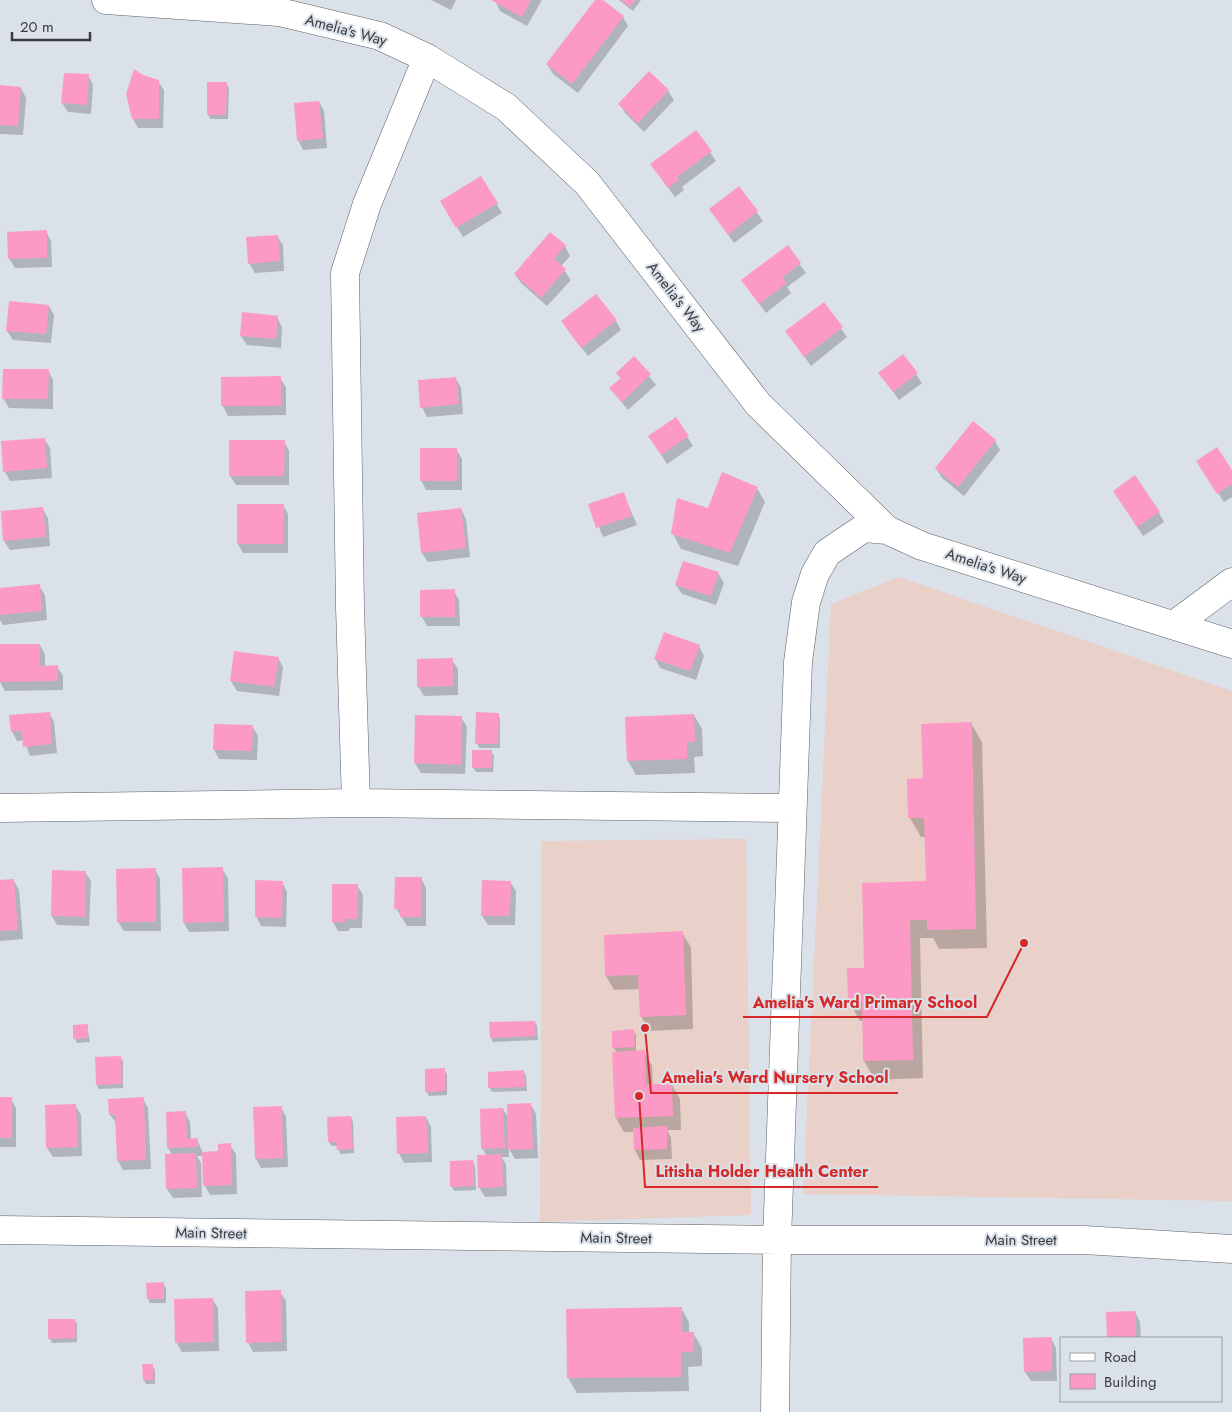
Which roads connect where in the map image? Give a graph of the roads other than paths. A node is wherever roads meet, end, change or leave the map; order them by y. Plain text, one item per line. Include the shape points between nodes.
1 (106, 0) edge
2 (427, 58) junction
3 (887, 530) junction
4 (1232, 582) edge
5 (1174, 625) junction
6 (1232, 644) edge
7 (356, 803) junction
8 (0, 808) edge
9 (791, 808) junction
10 (0, 1230) edge
11 (777, 1240) junction
12 (1232, 1249) edge
13 (775, 1412) edge

1 - 2 street, Amelia's Way via 280,12 380,36
2 - 3 street, Amelia's Way via 506,107 587,183 758,404
2 - 7 street via 367,204 346,273
3 - 5 street, Amelia's Way via 922,546
3 - 9 street via 864,528 827,553 815,574 806,602 798,662
4 - 5 street
5 - 6 street, Amelia's Way
7 - 8 street
7 - 9 street
9 - 11 street
10 - 11 street, Main Street
11 - 12 street, Main Street via 1084,1240
11 - 13 street

